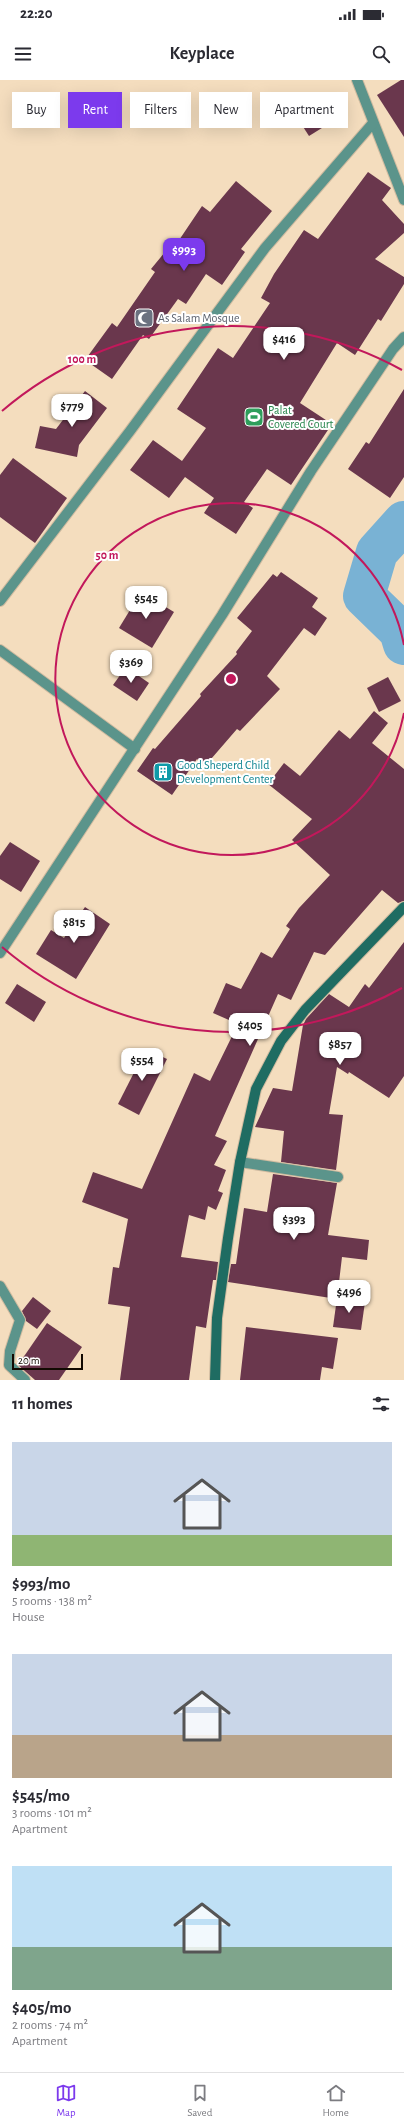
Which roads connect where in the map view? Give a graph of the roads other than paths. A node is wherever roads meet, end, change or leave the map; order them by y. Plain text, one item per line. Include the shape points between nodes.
1 (357, 80) edge
2 (373, 123) junction
3 (404, 200) edge
4 (404, 338) edge
5 (0, 601) edge
6 (1, 653) edge
7 (135, 749) junction
8 (404, 907) edge
9 (0, 953) edge
10 (240, 1162) junction
11 (338, 1177) dead end
12 (0, 1286) edge
13 (26, 1380) edge
14 (215, 1380) edge

1 - 2 street
2 - 3 street
2 - 5 street via 265,248
4 - 7 street via 393,349 311,471
6 - 7 street
7 - 9 street
8 - 10 street via 305,1010 281,1041 256,1089
10 - 11 street
10 - 14 street via 217,1318
12 - 13 street via 20,1320 10,1351 9,1364

